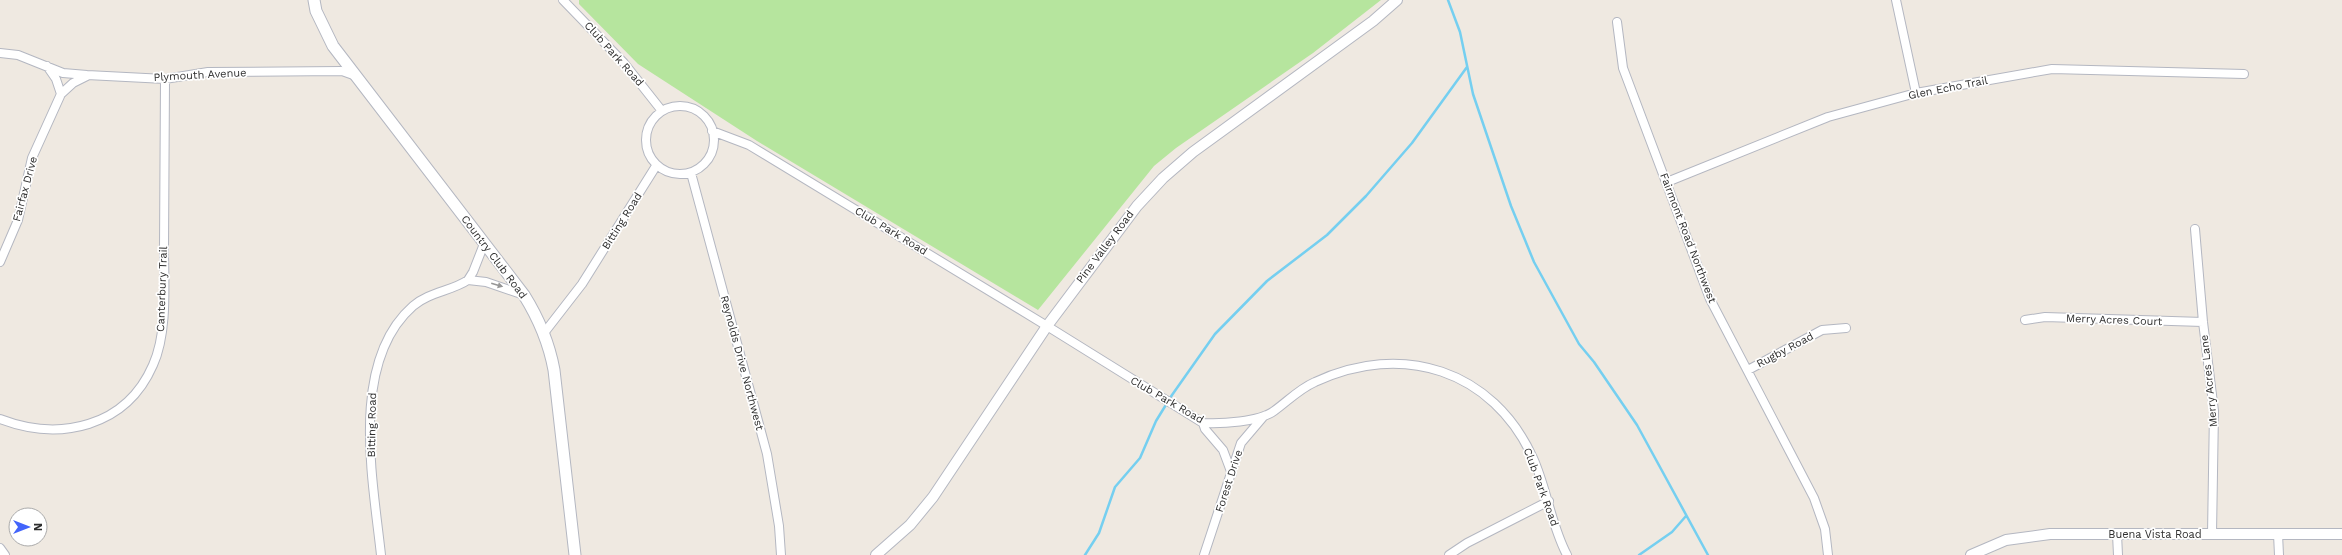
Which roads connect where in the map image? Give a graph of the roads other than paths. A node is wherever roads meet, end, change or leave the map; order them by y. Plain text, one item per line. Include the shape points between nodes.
1 (314, 0) edge
2 (563, 0) edge
3 (1397, 0) edge
4 (1896, 0) edge
5 (1617, 22) dead end
6 (0, 53) edge
7 (47, 66) junction
8 (2244, 74) dead end
9 (87, 76) junction
10 (356, 76) junction
11 (165, 79) junction
12 (1916, 93) junction
13 (62, 94) junction
14 (662, 111) junction
15 (712, 131) junction
16 (656, 166) junction
17 (691, 173) junction
18 (1667, 182) junction
19 (2195, 229) dead end
20 (484, 244) junction
21 (0, 262) edge
22 (468, 280) junction
23 (524, 295) junction
24 (2025, 320) dead end
25 (2203, 322) junction
26 (1047, 326) junction
27 (1846, 328) dead end
28 (544, 333) junction
29 (1748, 370) junction
30 (1266, 414) junction
31 (0, 419) edge
32 (1203, 423) junction
33 (1232, 474) junction
34 (1549, 502) junction
35 (2116, 534) junction
36 (2212, 534) junction
37 (2278, 534) junction
38 (2342, 534) edge
39 (0, 548) edge
40 (6, 555) edge
41 (381, 555) edge
42 (575, 555) edge
43 (781, 555) edge
44 (876, 555) edge
45 (1204, 555) edge
46 (1448, 555) edge
47 (1567, 555) edge
48 (1828, 555) edge
49 (1971, 555) edge
50 (2118, 555) edge
51 (2279, 555) edge

1 - 10 main road, Country Club Road via 316,11 333,46
2 - 14 street, Club Park Road via 624,63
3 - 26 street, Pine Valley Road via 1373,21 1193,152 1163,178 1137,206
4 - 12 street
5 - 18 street, Fairmont Road Northwest via 1622,68
6 - 7 street, Plymouth Avenue via 18,54
7 - 9 street, Plymouth Avenue
7 - 13 street
8 - 12 street, Glen Echo Trail via 2052,69
9 - 11 street, Plymouth Avenue
9 - 13 street, Fairfax Drive via 73,83
10 - 11 street, Plymouth Avenue via 342,71 208,72
10 - 20 main road, Country Club Road
11 - 31 street, Canterbury Trail via 164,301 160,341 154,364 130,399 118,409 84,427 60,431 12,424
12 - 18 street, Glen Echo Trail via 1828,117
13 - 21 street, Fairfax Drive via 32,158 18,220
14 - 15 street via 678,106 689,107 700,112
14 - 16 street via 650,123 646,134 649,156
15 - 17 street via 714,141 707,160
15 - 26 street, Club Park Road via 749,145
16 - 17 street via 673,174
16 - 28 street, Bitting Road via 582,284
17 - 43 street, Reynolds Drive Northwest via 767,454 779,526
18 - 29 street, Fairmont Road Northwest via 1710,299
19 - 25 street, Merry Acres Lane
20 - 22 street via 474,272
20 - 23 main road, Country Club Road
22 -> 23 street via 491,284
22 - 41 street, Bitting Road via 413,306 394,328 380,357 371,402 371,447
23 - 28 main road, Country Club Road
24 - 25 street, Merry Acres Court via 2045,318
25 - 36 street, Merry Acres Lane via 2214,412
26 - 32 street, Club Park Road
26 - 44 street, Pine Valley Road via 933,497 910,525
27 - 29 street, Rugby Road via 1822,330
28 - 42 main road, Country Club Road via 554,370
29 - 48 street, Fairmont Road Northwest via 1814,498 1825,529
30 - 32 street, Club Park Road via 1232,423
30 - 33 street, Forest Drive via 1258,420 1241,443
30 - 34 street, Club Park Road via 1302,388 1368,364 1413,364 1449,374 1471,385 1515,428 1534,460
32 - 33 street via 1223,450
33 - 45 street, Forest Drive
34 - 46 street
34 - 47 street, Club Park Road
35 - 36 street, Buena Vista Road
35 - 49 street, Buena Vista Road via 2026,536 1995,544
35 - 50 street
36 - 37 street, Buena Vista Road
37 - 38 street, Buena Vista Road
37 - 51 street
39 - 40 street

